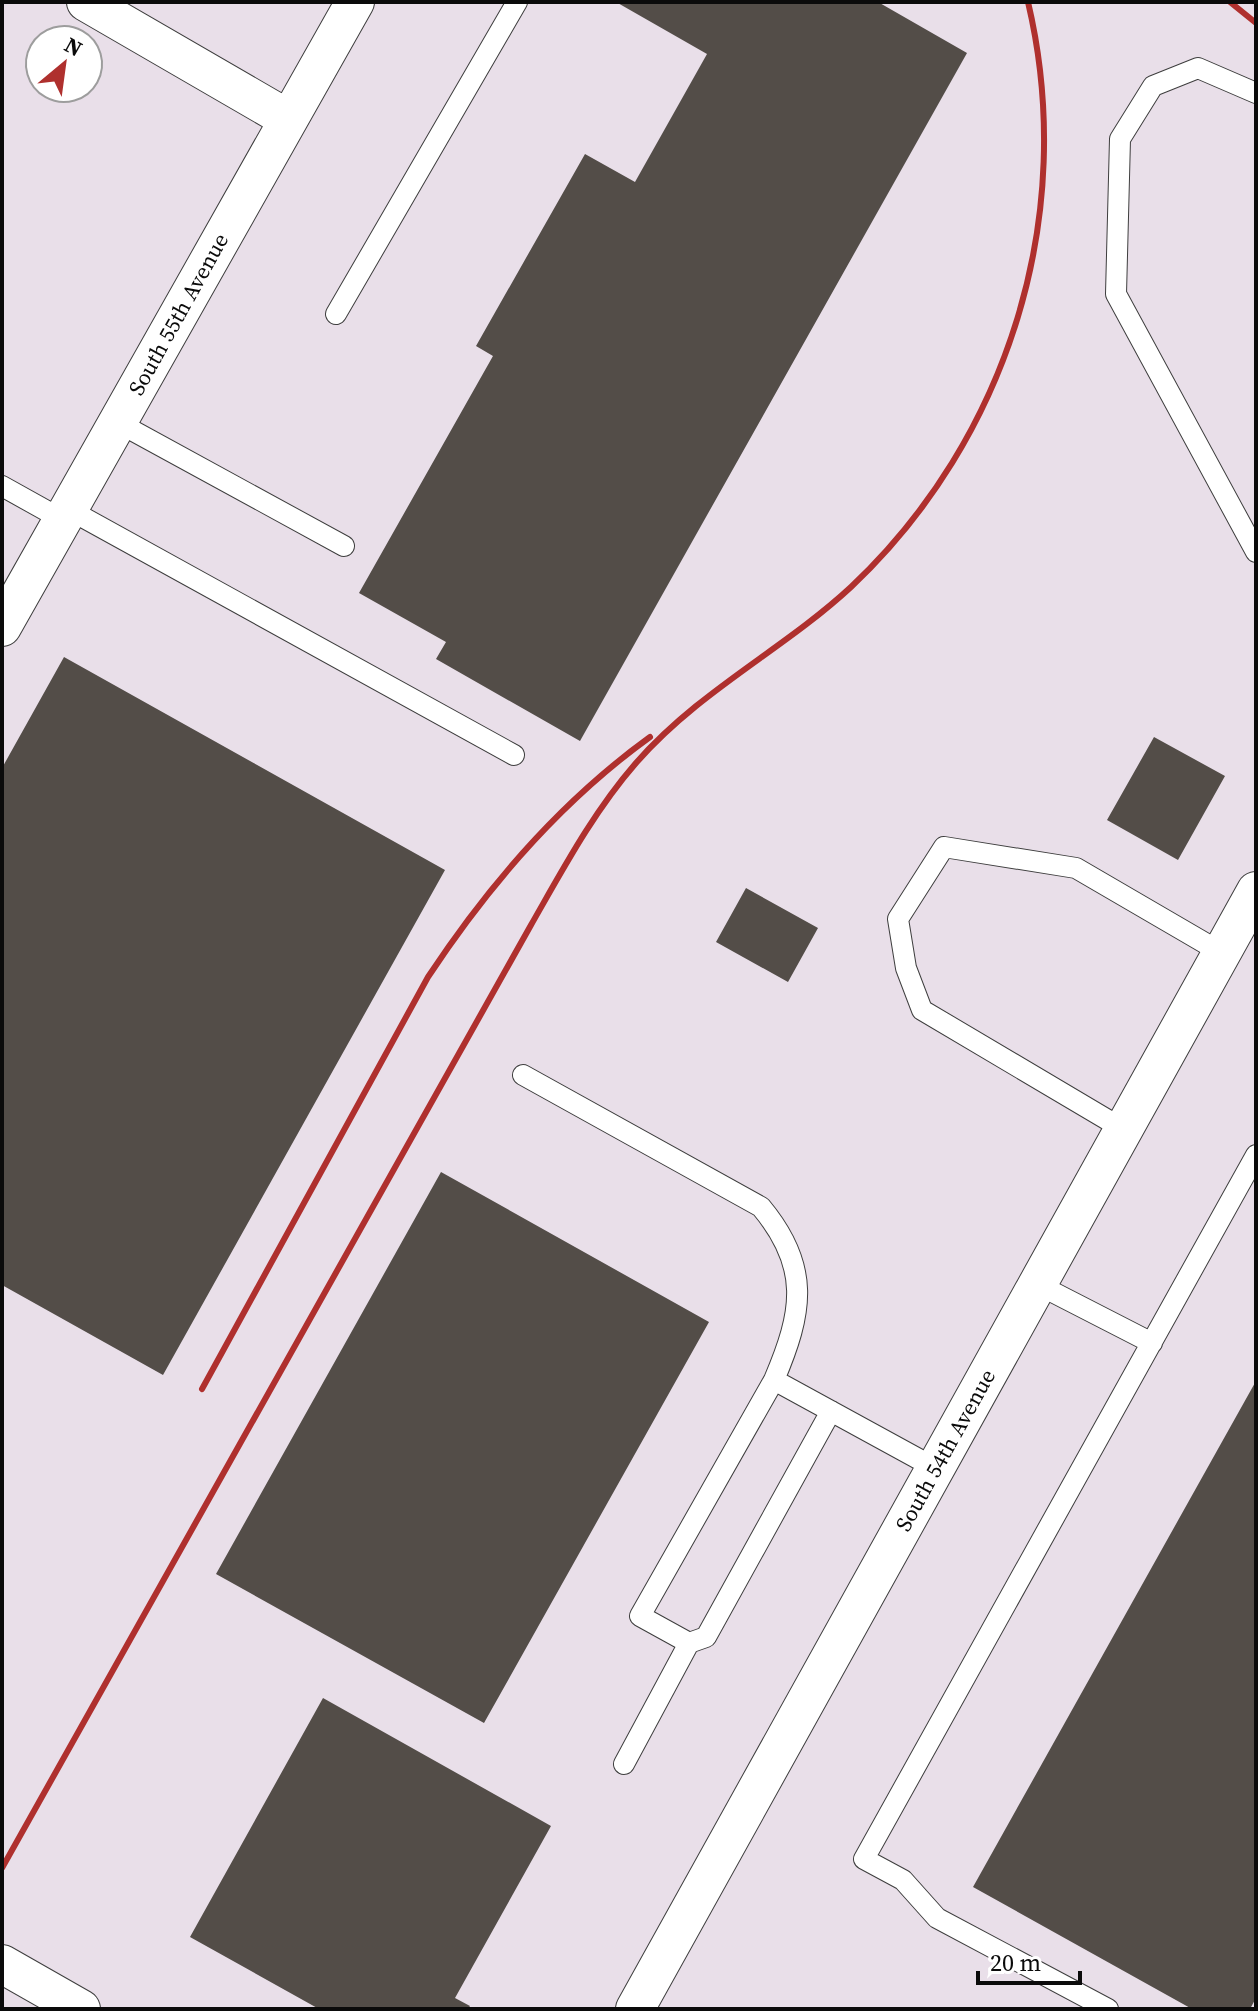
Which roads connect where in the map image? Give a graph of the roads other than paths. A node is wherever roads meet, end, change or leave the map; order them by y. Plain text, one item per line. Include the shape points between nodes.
1 (86, 2) edge
2 (355, 2) edge
3 (517, 2) edge
4 (1256, 93) edge
5 (288, 119) junction
6 (336, 314) dead end
7 (117, 422) junction
8 (2, 486) edge
9 (66, 514) junction
10 (344, 546) dead end
11 (1256, 552) edge
12 (2, 627) edge
13 (514, 755) dead end
14 (1256, 891) edge
15 (1222, 953) junction
16 (523, 1075) dead end
17 (1123, 1129) junction
18 (1256, 1155) edge
19 (1037, 1284) junction
20 (1152, 1343) junction
21 (774, 1380) junction
22 (831, 1411) junction
23 (935, 1468) junction
24 (689, 1643) junction
25 (624, 1764) dead end
26 (2, 1964) edge
27 (81, 2009) edge
28 (635, 2009) edge
29 (1108, 2009) edge

1 - 5 street
2 - 5 street, South 55th Avenue
3 - 6 lane
4 - 11 lane via 1198,68 1153,86 1120,139 1116,294
5 - 7 street, South 55th Avenue
7 - 9 street, South 55th Avenue
7 - 10 lane
8 - 9 lane
9 - 12 street, South 55th Avenue
9 - 13 lane
14 - 15 street, South 54th Avenue
15 - 17 street, South 54th Avenue
15 - 17 lane via 1076,868 944,847 898,919 906,968 922,1010
16 - 21 lane via 761,1207 779,1230 800,1286 793,1338
17 - 19 street, South 54th Avenue
18 - 20 lane
19 - 20 lane
19 - 23 street, South 54th Avenue
20 - 29 lane via 864,1859 903,1880 937,1918
21 - 22 lane
21 - 24 lane via 640,1616
22 - 23 lane
22 - 24 lane via 706,1637
23 - 28 street, South 54th Avenue
24 - 25 lane
26 - 27 street

